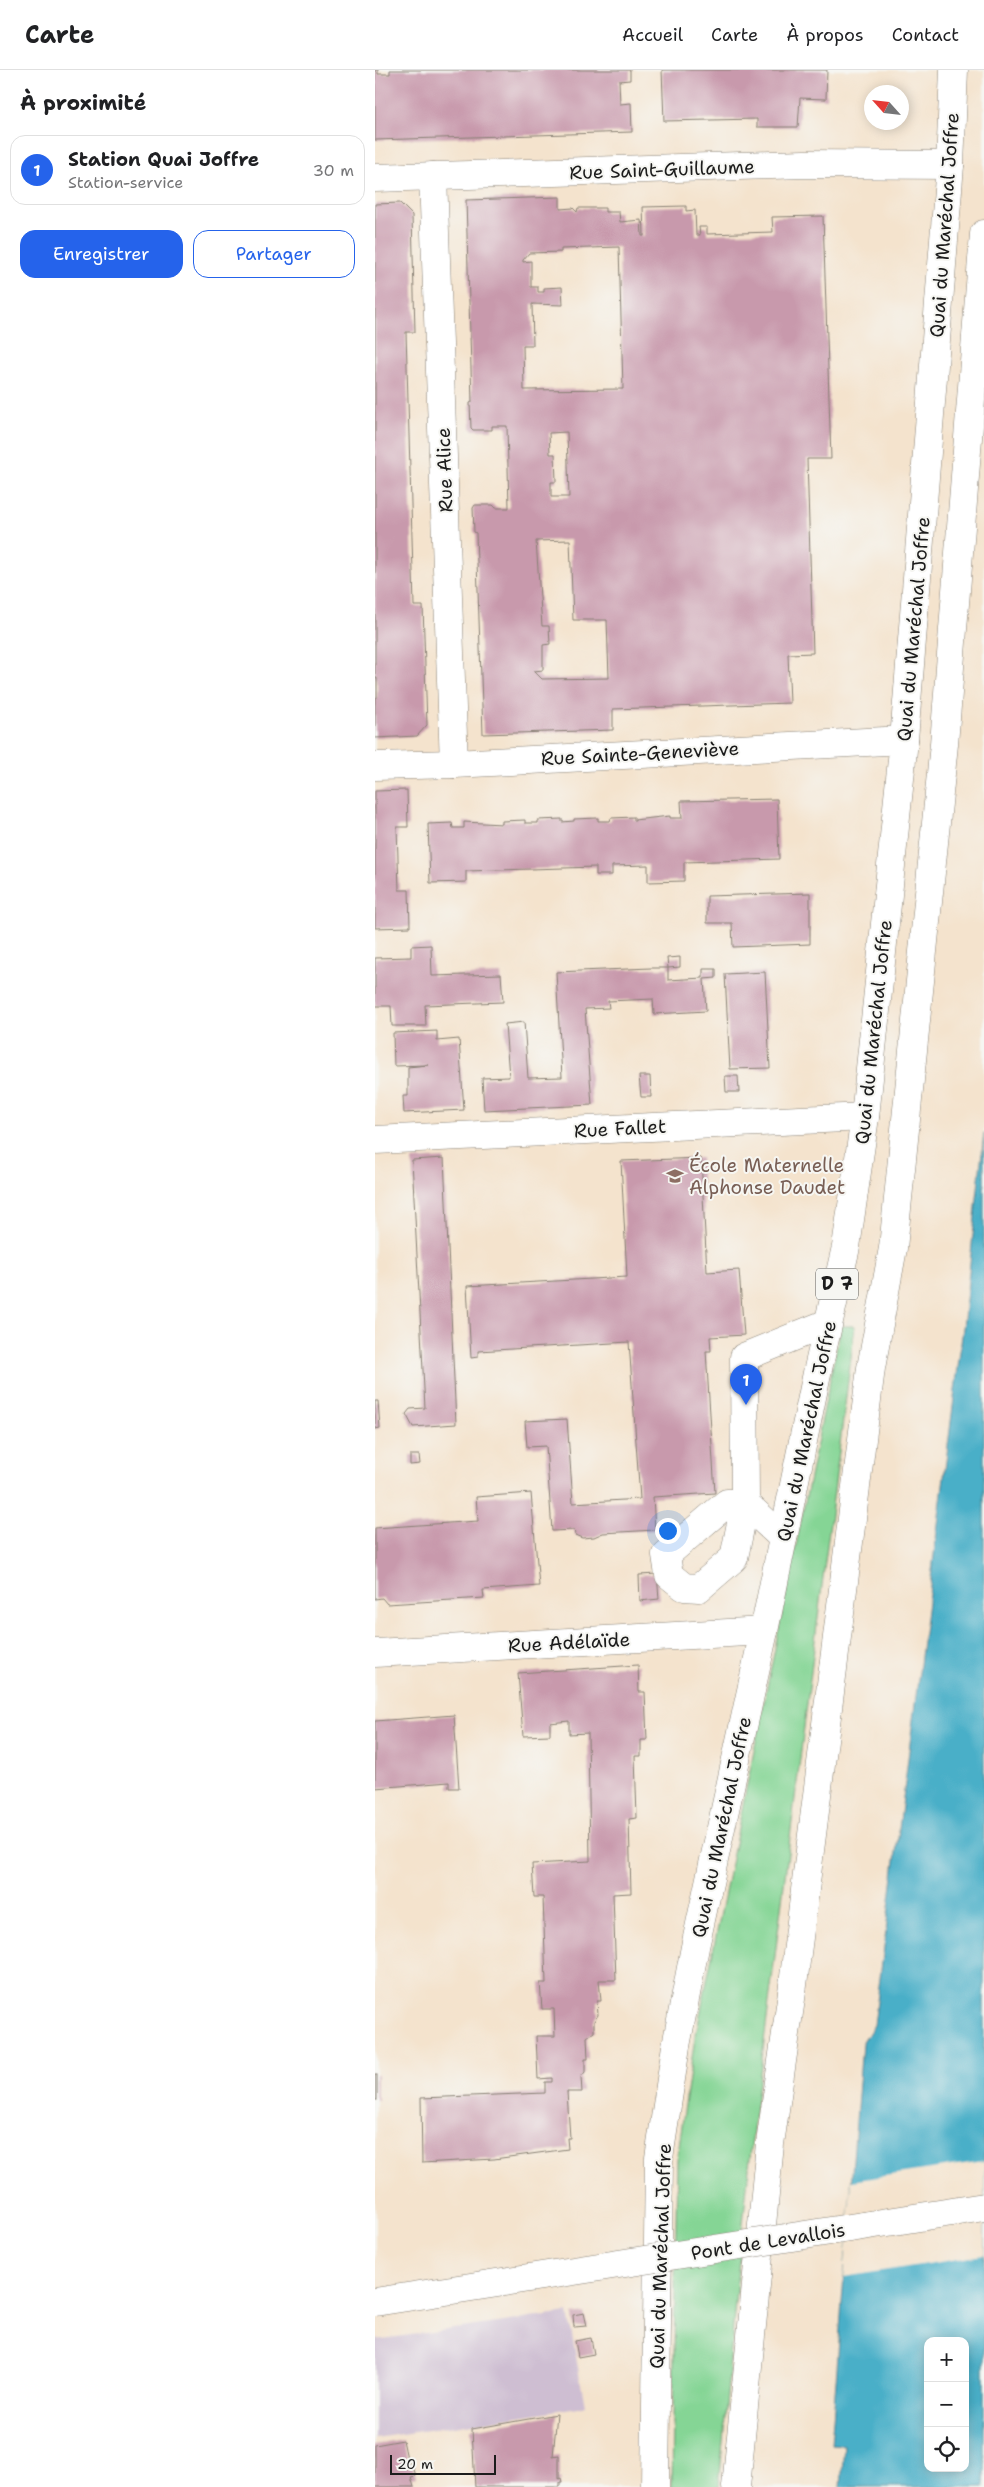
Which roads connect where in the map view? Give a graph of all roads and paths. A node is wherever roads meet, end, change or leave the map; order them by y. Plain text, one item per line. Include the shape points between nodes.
1 (954, 70) edge
2 (950, 165) junction
3 (433, 176) junction
4 (375, 178) edge
5 (984, 234) edge
6 (904, 740) junction
7 (454, 764) junction
8 (375, 766) edge
9 (865, 1117) junction
10 (375, 1140) edge
11 (828, 1323) junction
12 (783, 1538) junction
13 (764, 1631) junction
14 (375, 1653) edge
15 (984, 2208) edge
16 (375, 2302) edge
17 (655, 2487) edge
18 (736, 2487) edge

1 - 2 main road, Quai du Maréchal Joffre / D 7
2 - 3 main road, Rue Saint-Guillaume via 804,164
2 - 6 main road, Quai du Maréchal Joffre / D 7
3 - 4 main road, Rue Saint-Guillaume
3 - 7 main road, Rue Alice
5 - 18 main road, Quai du Maréchal Joffre / D 7 via 944,744 893,1248 871,1368 770,2144
6 - 7 main road, Rue Sainte-Geneviève
6 - 9 main road, Quai du Maréchal Joffre / D 7
7 - 8 main road, Rue Sainte-Geneviève
9 - 10 main road, Rue Fallet
9 - 11 main road, Quai du Maréchal Joffre / D 7 via 846,1247
11 - 12 main road, Quai du Maréchal Joffre / D 7
11 - 12 main road via 744,1357 745,1503
12 - 13 main road, Quai du Maréchal Joffre / D 7
13 - 14 main road, Rue Adélaïde
13 - 17 main road, Quai du Maréchal Joffre / D 7 via 695,1947 659,2158
15 - 16 main road, Pont de Levallois, bridge

